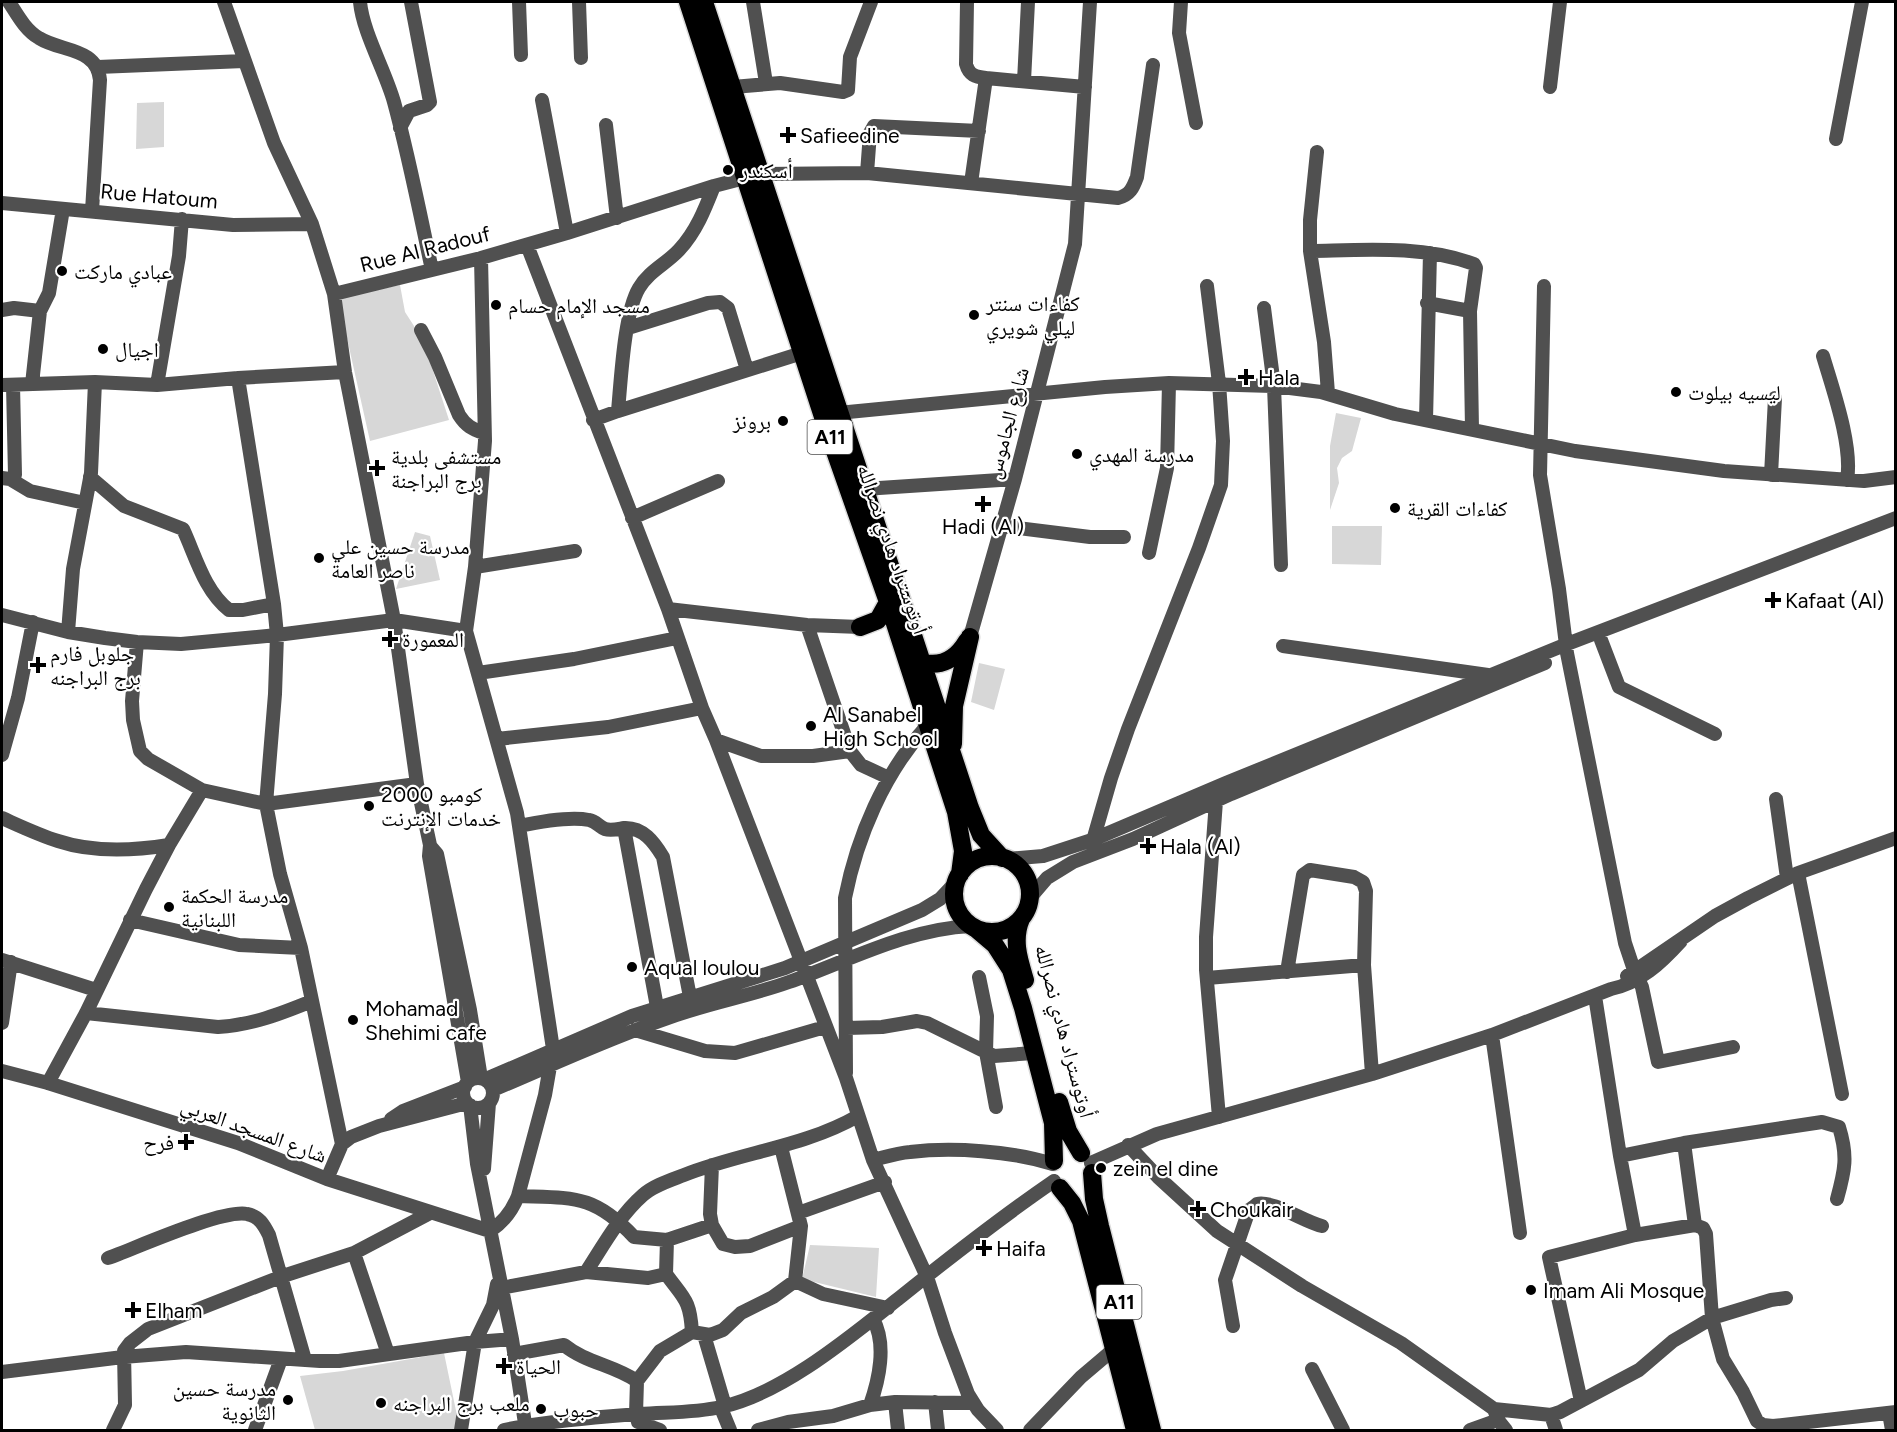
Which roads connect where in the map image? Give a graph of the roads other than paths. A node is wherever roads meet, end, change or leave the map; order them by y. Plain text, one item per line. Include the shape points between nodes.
1 (9, 2) edge
2 (224, 2) edge
3 (360, 2) edge
4 (411, 2) edge
5 (519, 2) edge
6 (579, 2) edge
7 (688, 2) edge
8 (704, 2) edge
9 (753, 2) edge
10 (871, 2) edge
11 (967, 2) edge
12 (1028, 2) edge
13 (1090, 2) edge
14 (1181, 2) edge
15 (1560, 2) edge
16 (1862, 2) edge
17 (521, 56) dead end
18 (581, 58) dead end
19 (244, 61) junction
20 (1153, 65) dead end
21 (98, 67) junction
22 (986, 78) junction
23 (1024, 81) junction
24 (766, 83) junction
25 (733, 87) junction
26 (1085, 87) junction
27 (1550, 87) dead end
28 (542, 100) dead end
29 (1196, 123) dead end
30 (606, 124) dead end
31 (400, 128) junction
32 (979, 130) junction
33 (1836, 138) dead end
34 (1317, 152) dead end
35 (867, 173) junction
36 (753, 176) junction
37 (971, 183) junction
38 (714, 186) junction
39 (1078, 194) junction
40 (2, 203) edge
41 (63, 209) junction
42 (92, 211) junction
43 (617, 218) junction
44 (182, 219) junction
45 (312, 224) junction
46 (567, 234) junction
47 (527, 245) junction
48 (1310, 250) junction
49 (1430, 253) junction
50 (481, 258) junction
51 (432, 270) junction
52 (1207, 286) dead end
53 (1544, 286) dead end
54 (334, 294) junction
55 (1427, 303) junction
56 (1264, 309) dead end
57 (2, 310) edge
58 (40, 311) junction
59 (1470, 311) junction
60 (628, 328) junction
61 (421, 330) dead end
62 (802, 353) junction
63 (1823, 356) dead end
64 (747, 370) junction
65 (345, 372) junction
66 (238, 378) junction
67 (95, 381) junction
68 (1169, 383) junction
69 (1219, 383) junction
70 (32, 384) junction
71 (8, 385) edge
72 (157, 385) junction
73 (1274, 386) junction
74 (1037, 393) junction
75 (1328, 393) junction
76 (1775, 398) dead end
77 (618, 411) junction
78 (838, 413) junction
79 (593, 420) junction
80 (1426, 420) junction
81 (1472, 429) junction
82 (484, 433) junction
83 (1540, 444) junction
84 (1771, 475) junction
85 (90, 477) junction
86 (1896, 477) edge
87 (6, 478) edge
88 (1015, 479) junction
89 (1847, 480) junction
90 (718, 481) dead end
91 (864, 489) junction
92 (85, 503) junction
93 (632, 518) junction
94 (1896, 518) edge
95 (1002, 526) junction
96 (1896, 527) edge
97 (1124, 537) dead end
98 (575, 551) dead end
99 (1149, 553) dead end
100 (1281, 565) dead end
101 (475, 567) junction
102 (888, 602) junction
103 (274, 604) junction
104 (668, 609) junction
105 (2, 615) edge
106 (394, 620) junction
107 (33, 622) junction
108 (807, 625) junction
109 (860, 627) junction
110 (68, 632) junction
111 (466, 632) junction
112 (277, 635) junction
113 (899, 636) junction
114 (970, 637) junction
115 (677, 638) junction
116 (1601, 640) junction
117 (137, 642) junction
118 (1282, 646) dead end
119 (1567, 649) junction
120 (921, 662) junction
121 (478, 673) junction
122 (1491, 675) junction
123 (702, 708) junction
124 (927, 726) junction
125 (1714, 734) dead end
126 (497, 739) junction
127 (716, 740) junction
128 (850, 751) junction
129 (2, 755) edge
130 (954, 764) junction
131 (889, 778) junction
132 (417, 784) junction
133 (202, 790) junction
134 (1776, 800) dead end
135 (1216, 801) junction
136 (266, 804) junction
137 (2, 818) edge
138 (519, 825) junction
139 (624, 828) junction
140 (1896, 838) edge
141 (1092, 840) junction
142 (169, 845) junction
143 (1091, 855) junction
144 (1005, 859) junction
145 (1792, 875) junction
146 (958, 877) junction
147 (1029, 899) junction
148 (1021, 919) junction
149 (130, 920) junction
150 (973, 927) junction
151 (845, 942) junction
152 (301, 948) junction
153 (846, 960) junction
154 (6, 961) edge
155 (801, 961) junction
156 (1364, 965) junction
157 (1287, 972) junction
158 (1636, 974) junction
159 (807, 975) junction
160 (979, 977) dead end
161 (1207, 978) junction
162 (96, 990) junction
163 (1595, 996) junction
164 (690, 997) junction
165 (312, 1001) junction
166 (657, 1007) junction
167 (86, 1013) junction
168 (2, 1023) edge
169 (825, 1027) junction
170 (847, 1028) junction
171 (635, 1030) junction
172 (1492, 1035) junction
173 (1733, 1047) dead end
174 (553, 1049) junction
175 (986, 1052) junction
176 (1033, 1053) junction
177 (552, 1064) junction
178 (2, 1071) edge
179 (1372, 1074) junction
180 (846, 1078) junction
181 (48, 1083) junction
182 (479, 1083) junction
183 (1842, 1094) dead end
184 (489, 1103) junction
185 (469, 1104) junction
186 (996, 1107) dead end
187 (858, 1116) junction
188 (1220, 1117) junction
189 (379, 1126) junction
190 (1684, 1143) junction
191 (342, 1144) junction
192 (1128, 1145) junction
193 (781, 1148) junction
194 (1620, 1156) junction
195 (873, 1160) junction
196 (1088, 1163) junction
197 (712, 1165) junction
198 (1055, 1173) junction
199 (327, 1179) junction
200 (885, 1182) junction
201 (484, 1195) junction
202 (518, 1196) junction
203 (1837, 1199) dead end
204 (430, 1213) junction
205 (800, 1219) junction
206 (620, 1221) junction
207 (712, 1225) junction
208 (1695, 1225) junction
209 (1322, 1226) dead end
210 (490, 1231) junction
211 (1520, 1233) dead end
212 (1635, 1235) junction
213 (667, 1240) junction
214 (1238, 1244) junction
215 (354, 1253) junction
216 (108, 1258) dead end
217 (498, 1270) junction
218 (586, 1272) junction
219 (666, 1274) junction
220 (283, 1276) junction
221 (927, 1277) junction
222 (795, 1281) junction
223 (501, 1288) junction
224 (1786, 1298) dead end
225 (888, 1308) junction
226 (1712, 1318) junction
227 (873, 1319) junction
228 (1233, 1326) dead end
229 (698, 1333) junction
230 (512, 1339) junction
231 (475, 1342) junction
232 (1114, 1349) junction
233 (388, 1354) junction
234 (514, 1354) junction
235 (123, 1357) junction
236 (281, 1359) junction
237 (305, 1360) junction
238 (1312, 1369) dead end
239 (2, 1372) edge
240 (638, 1381) junction
241 (1581, 1401) junction
242 (895, 1402) junction
243 (935, 1402) junction
244 (870, 1405) junction
245 (723, 1407) junction
246 (977, 1408) junction
247 (1892, 1412) edge
248 (1551, 1415) junction
249 (1499, 1420) edge
250 (637, 1422) edge
251 (526, 1428) edge
252 (113, 1431) edge
253 (255, 1431) edge
254 (460, 1431) edge
255 (504, 1431) edge
256 (660, 1431) edge
257 (730, 1431) edge
258 (758, 1431) edge
259 (898, 1431) edge
260 (938, 1431) edge
261 (980, 1431) edge
262 (997, 1431) edge
263 (1030, 1431) edge
264 (1135, 1431) edge
265 (1152, 1431) edge
266 (1343, 1431) edge
267 (1470, 1431) edge
268 (1556, 1431) edge
269 (1892, 1431) edge

1 - 21 street via 37,37 83,54
2 - 19 street
3 - 31 street
4 - 31 street via 430,102 409,111
5 - 17 street
6 - 18 street
7 - 36 highway, أوتوستراد هادي نصرالله / A11
8 - 25 highway, أوتوستراد هادي نصرالله / A11
9 - 24 street
10 - 24 street via 850,57 848,90
11 - 22 street via 967,68 973,75
12 - 23 street
13 - 26 street, شارع الجاموس
14 - 29 street via 1179,33
15 - 27 street
16 - 33 street
19 - 21 street
19 - 45 street via 274,143
20 - 39 street, Rue Al Radouf via 1133,189 1118,198
21 - 42 street
22 - 23 street
22 - 32 street
23 - 26 street
24 - 25 street
25 - 36 highway, أوتوستراد هادي نصرالله / A11
26 - 39 street, شارع الجاموس
28 - 46 street
30 - 43 street
31 - 51 street
32 - 35 street via 874,126
32 - 37 street
34 - 48 street
35 - 36 street, Rue Al Radouf
35 - 37 street, Rue Al Radouf
36 - 38 street, Rue Al Radouf
36 - 62 highway, أوتوستراد هادي نصرالله / A11
36 - 78 highway, أوتوستراد هادي نصرالله / A11
37 - 39 street, Rue Al Radouf
38 - 43 street, Rue Al Radouf
38 - 60 street via 687,240 638,290
39 - 74 street, شارع الجاموس via 1075,244
40 - 41 street, Rue Hatoum
41 - 42 street, Rue Hatoum
41 - 58 street via 49,293
42 - 44 street, Rue Hatoum
43 - 46 street, Rue Al Radouf
44 - 45 street, Rue Hatoum via 233,225
44 - 72 street
45 - 54 street
46 - 47 street, Rue Al Radouf
47 - 50 street, Rue Al Radouf
47 - 79 street
48 - 49 street
48 - 75 street
49 - 55 street
49 - 59 street via 1474,264
50 - 51 street, Rue Al Radouf
50 - 82 street
51 - 54 street, Rue Al Radouf
52 - 69 street
53 - 83 street
54 - 65 street
55 - 59 street
55 - 80 street
56 - 73 street
57 - 58 street
58 - 70 street
59 - 81 street
60 - 64 street via 720,302 728,309
60 - 77 street
61 - 82 street via 459,415 471,429
62 - 64 street
62 - 102 highway, أوتوستراد هادي نصرالله / A11
63 - 89 street via 1847,450
64 - 77 street
65 - 66 street
65 - 106 street
66 - 72 street
66 - 103 street
67 - 70 street
67 - 72 street
67 - 85 street
68 - 69 street
68 - 74 street
68 - 99 street via 1167,468
69 - 73 street
69 - 141 street via 1221,484 1128,729
70 - 71 street
71 - 87 street via 15,475
73 - 75 street
73 - 100 street
74 - 78 street
74 - 88 street, شارع الجاموس
75 - 80 street
76 - 84 street
77 - 79 street
78 - 91 highway, أوتوستراد هادي نصرالله / A11
79 - 93 street
80 - 81 street
81 - 83 street
82 - 101 street
83 - 84 street via 1575,452
83 - 119 street via 1540,475
84 - 89 street
85 - 92 street
85 - 103 street via 124,506 183,529 201,573 213,594 229,610
86 - 89 street
87 - 92 street via 30,491
88 - 91 street
88 - 95 street, شارع الجاموس
90 - 93 street
91 - 120 highway, أوتوستراد هادي نصرالله / A11
92 - 110 street via 73,569
93 - 104 street
94 - 119 street
95 - 97 street via 1090,537
95 - 114 street, شارع الجاموس
96 - 116 street
98 - 101 street
101 - 111 street
102 - 109 highway via 878,620
102 - 113 highway, أوتوستراد هادي نصرالله / A11
103 - 112 street
104 - 108 street
104 - 115 street
105 - 107 street
106 - 111 street
106 - 112 street
106 - 132 street
107 - 110 street
107 - 129 street
108 - 109 street
108 - 128 street
109 - 113 highway
110 - 117 street
111 - 121 street
112 - 117 street via 181,644
112 - 136 street
113 - 124 highway, أوتوستراد هادي نصرالله / A11
114 - 120 highway via 948,661 934,665
114 - 130 highway via 954,706
115 - 121 street
115 - 123 street
116 - 119 street
116 - 125 street via 1619,687
117 - 133 street via 132,700 140,751
118 - 122 street
119 - 122 street
119 - 135 street
119 - 158 street via 1625,943
120 - 130 highway, أوتوستراد هادي نصرالله / A11
121 - 126 street
122 - 141 street
123 - 126 street via 608,727
123 - 127 street
124 - 131 street
124 - 146 highway, أوتوستراد هادي نصرالله / A11 via 961,830 963,851
126 - 138 street
127 - 128 street via 761,756
127 - 155 street
128 - 131 street via 861,765
130 - 144 highway, أوتوستراد هادي نصرالله / A11 via 981,835
131 - 151 street via 869,820 849,880
132 - 136 street
132 - 182 street via 430,845 437,854 470,1010
133 - 136 street
133 - 142 street
134 - 145 street
135 - 143 street
135 - 161 street via 1206,938
136 - 152 street
137 - 142 street via 59,842 97,850
138 - 139 street via 587,819 604,828
138 - 174 street
139 - 164 street via 646,835 663,857
139 - 166 street
140 - 145 street
141 - 143 street
141 - 144 street via 1043,856
142 - 149 street
143 - 147 street via 1053,873
144 - 146 highway via 978,859
144 - 147 highway, أوتوستراد هادي نصرالله / A11 via 1026,877
145 - 158 street via 1715,916
145 - 183 street
146 - 150 highway, أوتوستراد هادي نصرالله / A11 via 956,906
146 - 151 street via 940,899 922,910
147 - 148 highway, أوتوستراد هادي نصرالله / A11
148 - 150 highway, أوتوستراد هادي نصرالله via 1003,930 989,932
148 - 196 highway, أوتوستراد هادي نصرالله / A11 via 1017,933 1020,962 1065,1124
149 - 152 street via 239,945
149 - 162 street
150 - 153 street via 918,934
150 - 176 highway, أوتوستراد هادي نصرالله / A11 via 995,945 1008,964
151 - 153 street
151 - 155 street
152 - 165 street
153 - 159 street
153 - 170 street
154 - 162 street
154 - 168 street
155 - 159 street
155 - 164 street
156 - 157 street
156 - 157 street via 1363,882 1310,870 1302,879
156 - 179 street
157 - 161 street
158 - 163 street
158 - 173 street via 1658,1062
159 - 169 street
159 - 171 street
160 - 175 street via 987,1016
161 - 188 street
162 - 167 street
163 - 172 street
163 - 194 street
164 - 166 street
165 - 167 street via 237,1026
165 - 191 street
166 - 174 street
167 - 181 street
169 - 171 street via 735,1053 705,1051
169 - 180 street
170 - 175 street via 917,1021
170 - 180 street
171 - 177 street
172 - 179 street
172 - 211 street
174 - 177 street
174 - 182 street
175 - 176 street via 994,1056
175 - 186 street
176 - 198 highway, أوتوستراد هادي نصرالله / A11 via 1053,1123
177 - 182 street
177 - 202 street
178 - 181 street, شارع المسجد العربي
179 - 188 street
180 - 187 street
181 - 199 street, شارع المسجد العربي via 238,1143
182 - 184 street via 493,1097
182 - 185 street via 464,1095
182 - 189 street via 403,1112
184 - 185 street via 482,1107
184 - 201 street
185 - 189 street
185 - 201 street
187 - 193 street
187 - 195 street
188 - 192 street
189 - 191 street
190 - 194 street
190 - 203 street via 1822,1122 1839,1127 1845,1144 1845,1170
190 - 208 street
191 - 199 street
192 - 196 street
192 - 214 street via 1201,1217
193 - 197 street
193 - 205 street
194 - 212 street
195 - 198 street via 942,1150 1040,1160
195 - 200 street
196 - 198 highway via 1074,1151 1064,1152
196 - 198 highway via 1089,1183 1081,1190 1070,1192
196 - 265 highway, أوتوستراد هادي نصرالله / A11
197 - 206 street via 652,1189
197 - 207 street
198 - 221 street
198 - 232 highway, A11 via 1081,1221
199 - 204 street, شارع المسجد العربي
200 - 205 street
200 - 221 street
201 - 210 street
202 - 206 street via 585,1201
202 - 210 street via 507,1216
204 - 210 street, شارع المسجد العربي
204 - 215 street
205 - 207 street via 755,1245 741,1247 723,1244
205 - 222 street
206 - 213 street via 634,1237
206 - 218 street
207 - 213 street
208 - 212 street
208 - 226 street via 1706,1234
209 - 214 street via 1268,1204 1257,1204 1249,1210
210 - 217 street
212 - 241 street via 1549,1257
213 - 219 street
214 - 228 street via 1226,1280
214 - 249 street via 1401,1343
215 - 220 street
215 - 233 street
216 - 220 street via 216,1218 245,1213 262,1222
217 - 223 street
217 - 231 street via 493,1305
218 - 219 street via 648,1278
218 - 223 street
219 - 229 street via 686,1299
220 - 235 street via 148,1329 130,1343
220 - 237 street
221 - 225 street
221 - 246 street via 945,1333
222 - 225 street via 823,1294
222 - 229 street via 741,1313 723,1330 710,1335
223 - 230 street
224 - 226 street
225 - 227 street
226 - 241 street via 1673,1341 1639,1370
226 - 247 street via 1723,1359 1756,1421 1762,1425
227 - 244 street via 878,1327 880,1354
227 - 245 street via 783,1381
229 - 240 street via 660,1351
229 - 245 street
230 - 231 street
230 - 234 street
231 - 233 street
231 - 254 street
232 - 263 street via 1081,1377
232 - 264 highway, A11
233 - 237 street via 339,1361
234 - 240 street via 564,1345 577,1356
234 - 251 street
235 - 236 street via 186,1352
235 - 239 street
235 - 252 street via 125,1405
236 - 237 street
236 - 253 street
238 - 266 street
240 - 250 street
241 - 248 street
242 - 243 street
242 - 244 street
242 - 259 street
243 - 246 street
243 - 260 street
244 - 258 street
245 - 250 street
245 - 257 street
246 - 261 street
246 - 262 street
247 - 269 street
248 - 249 street
248 - 268 street
249 - 267 street
250 - 251 street
250 - 256 street
251 - 255 street

